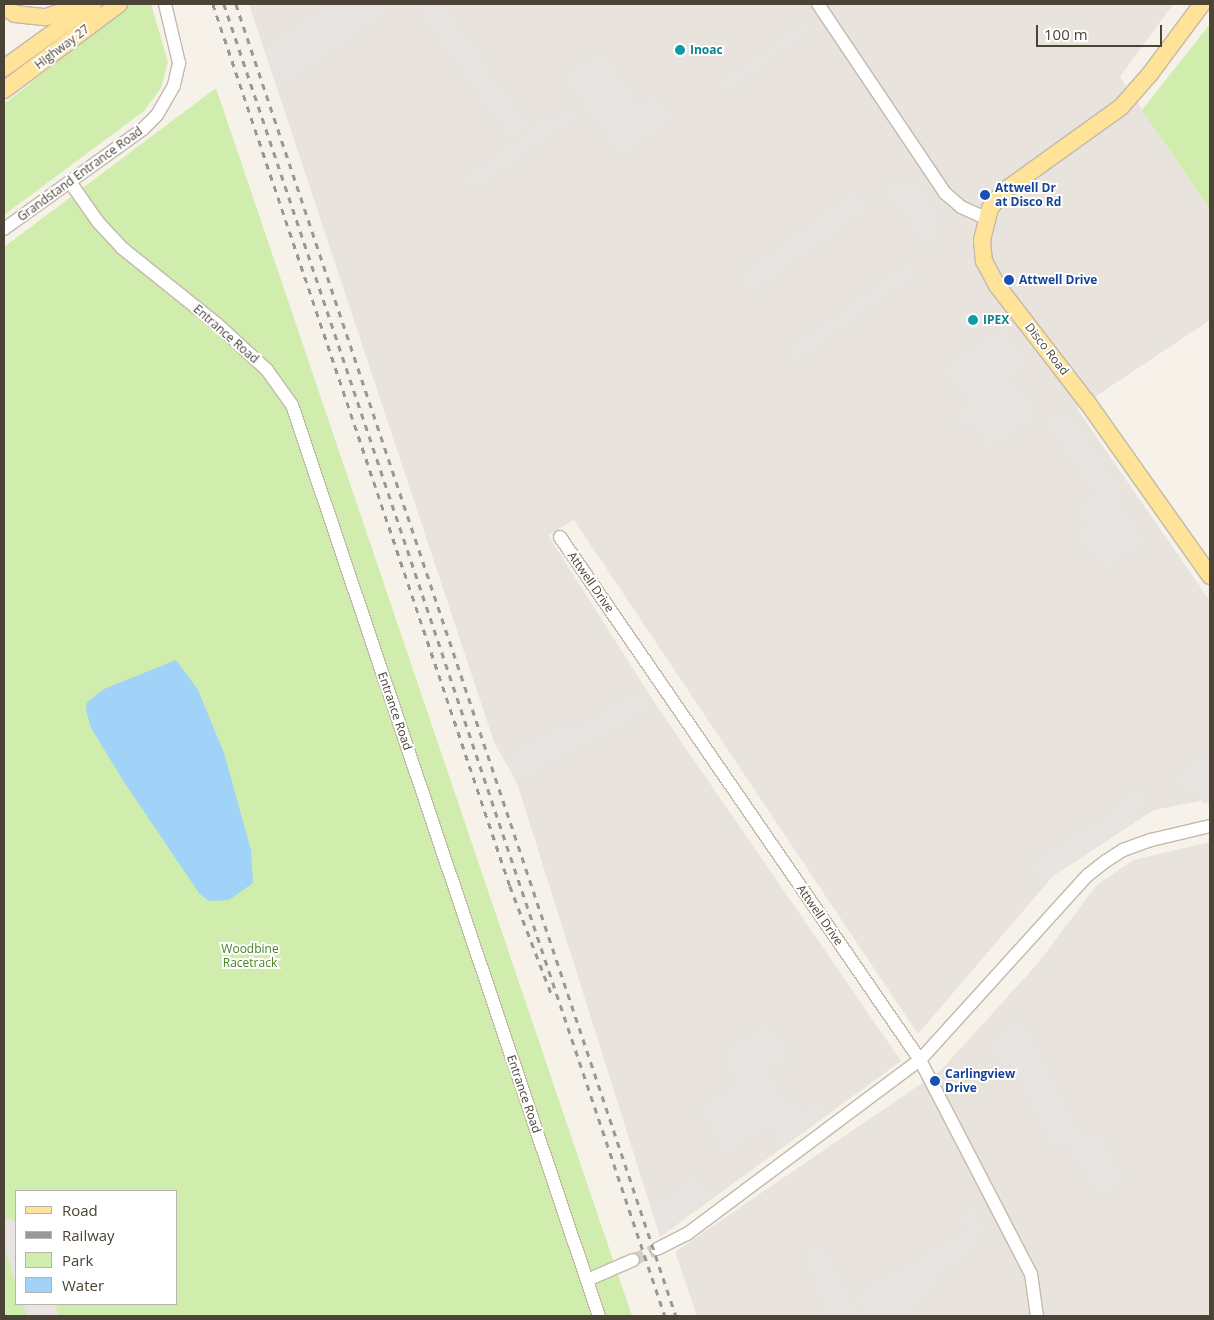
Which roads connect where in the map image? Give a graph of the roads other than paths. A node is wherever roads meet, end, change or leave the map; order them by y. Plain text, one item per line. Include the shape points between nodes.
1 (82, 4) edge
2 (92, 4) edge
3 (119, 4) edge
4 (166, 4) edge
5 (818, 4) edge
6 (1202, 4) edge
7 (4, 7) edge
8 (4, 68) edge
9 (7, 89) edge
10 (70, 182) junction
11 (986, 218) junction
12 (4, 229) edge
13 (560, 537) dead end
14 (1210, 576) edge
15 (1210, 826) edge
16 (920, 1060) junction
17 (657, 1249) tunnel mouth
18 (632, 1260) tunnel mouth
19 (587, 1280) junction
20 (599, 1316) edge
21 (1037, 1316) edge

1 - 7 main road via 46,17 16,14
2 - 8 main road, Highway 27
3 - 9 main road, Highway 27
4 - 10 street, Grandstand Entrance Road via 179,62 174,85 157,115 143,129
5 - 11 street via 945,192 960,207
6 - 11 main road via 1121,107 1004,191
10 - 12 street, Grandstand Entrance Road
10 - 19 street, Entrance Road via 98,222 122,248 238,343 267,370 292,405
11 - 14 main road, Disco Road via 982,250 996,284 1093,409
13 - 16 street, Attwell Drive
15 - 16 street via 1123,850 1088,875
16 - 17 street via 687,1234
16 - 21 street, Attwell Drive via 1031,1274
18 - 19 street
19 - 20 street, Entrance Road

